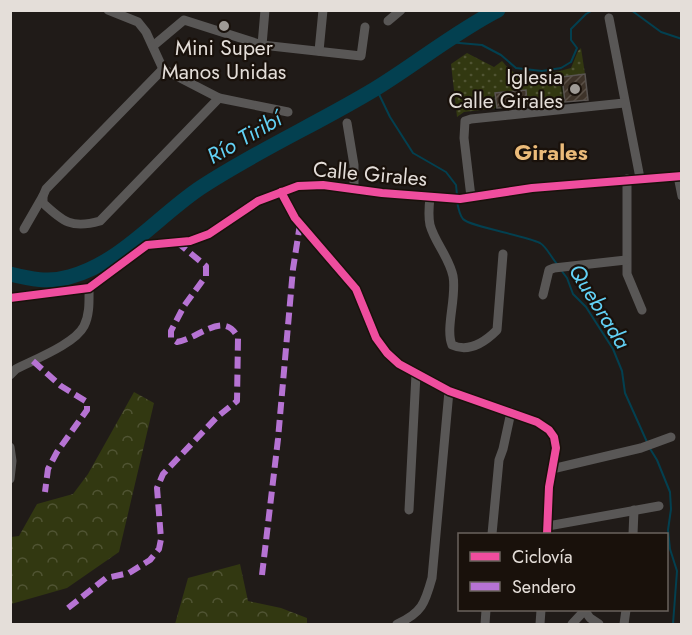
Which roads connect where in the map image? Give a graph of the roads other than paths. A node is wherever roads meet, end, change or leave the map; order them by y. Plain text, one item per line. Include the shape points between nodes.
1 (108, 10) edge
2 (191, 10) edge
3 (264, 10) edge
4 (323, 10) edge
5 (401, 10) edge
6 (609, 18) dead end
7 (184, 20) junction
8 (388, 21) dead end
9 (365, 27) dead end
10 (261, 45) junction
11 (153, 46) junction
12 (319, 51) junction
13 (163, 69) junction
14 (219, 98) junction
15 (624, 103) junction
16 (288, 112) dead end
17 (347, 123) dead end
18 (680, 176) edge
19 (640, 178) junction
20 (627, 179) junction
21 (354, 189) junction
22 (281, 192) junction
23 (43, 196) junction
24 (681, 196) edge
25 (430, 197) junction
26 (471, 197) junction
27 (24, 229) dead end
28 (503, 254) dead end
29 (626, 260) junction
30 (89, 288) junction
31 (543, 295) dead end
32 (10, 298) edge
33 (642, 310) dead end
34 (416, 374) junction
35 (10, 375) edge
36 (449, 391) junction
37 (511, 412) junction
38 (670, 437) dead end
39 (10, 447) edge
40 (552, 469) junction
41 (10, 479) edge
42 (659, 506) dead end
43 (409, 510) dead end
44 (634, 510) junction
45 (548, 532) edge
46 (492, 533) edge
47 (633, 533) edge
48 (584, 611) edge
49 (586, 611) edge
50 (397, 624) edge
51 (572, 624) edge
52 (599, 624) edge

1 - 11 street via 138,22
2 - 7 street
3 - 10 street
4 - 12 street
5 - 8 street
6 - 15 street
7 - 10 street
7 - 11 street
9 - 12 street via 361,56
10 - 12 street
11 - 13 street
13 - 14 street
13 - 23 street
14 - 16 street
14 - 23 street via 100,221 75,225 66,222 43,203
15 - 19 street
15 - 26 street via 465,122
17 - 21 street
18 - 19 street, Calle Girales
18 - 24 street
19 - 20 street, Calle Girales
20 - 26 street, Calle Girales
20 - 29 street
21 - 22 street, Calle Girales via 297,186
21 - 25 street, Calle Girales
22 - 30 street, Calle Girales via 258,201 209,234 190,241 147,245
22 - 34 street via 295,218 356,289 376,338 387,353
23 - 27 street
25 - 26 street, Calle Girales
25 - 28 street via 431,228 453,276 449,337 452,345 467,349 497,330
29 - 31 street via 549,270
29 - 33 street via 627,274
30 - 32 street, Calle Girales
30 - 35 street via 84,328 70,341
34 - 36 street
34 - 43 street
36 - 37 street
36 - 50 street via 432,578 424,604 415,615
37 - 40 street via 549,430 556,448
37 - 46 street via 497,470
38 - 40 street via 641,448
39 - 41 street
40 - 45 street
42 - 44 street
44 - 45 street
44 - 47 street
48 - 51 street
49 - 52 street

